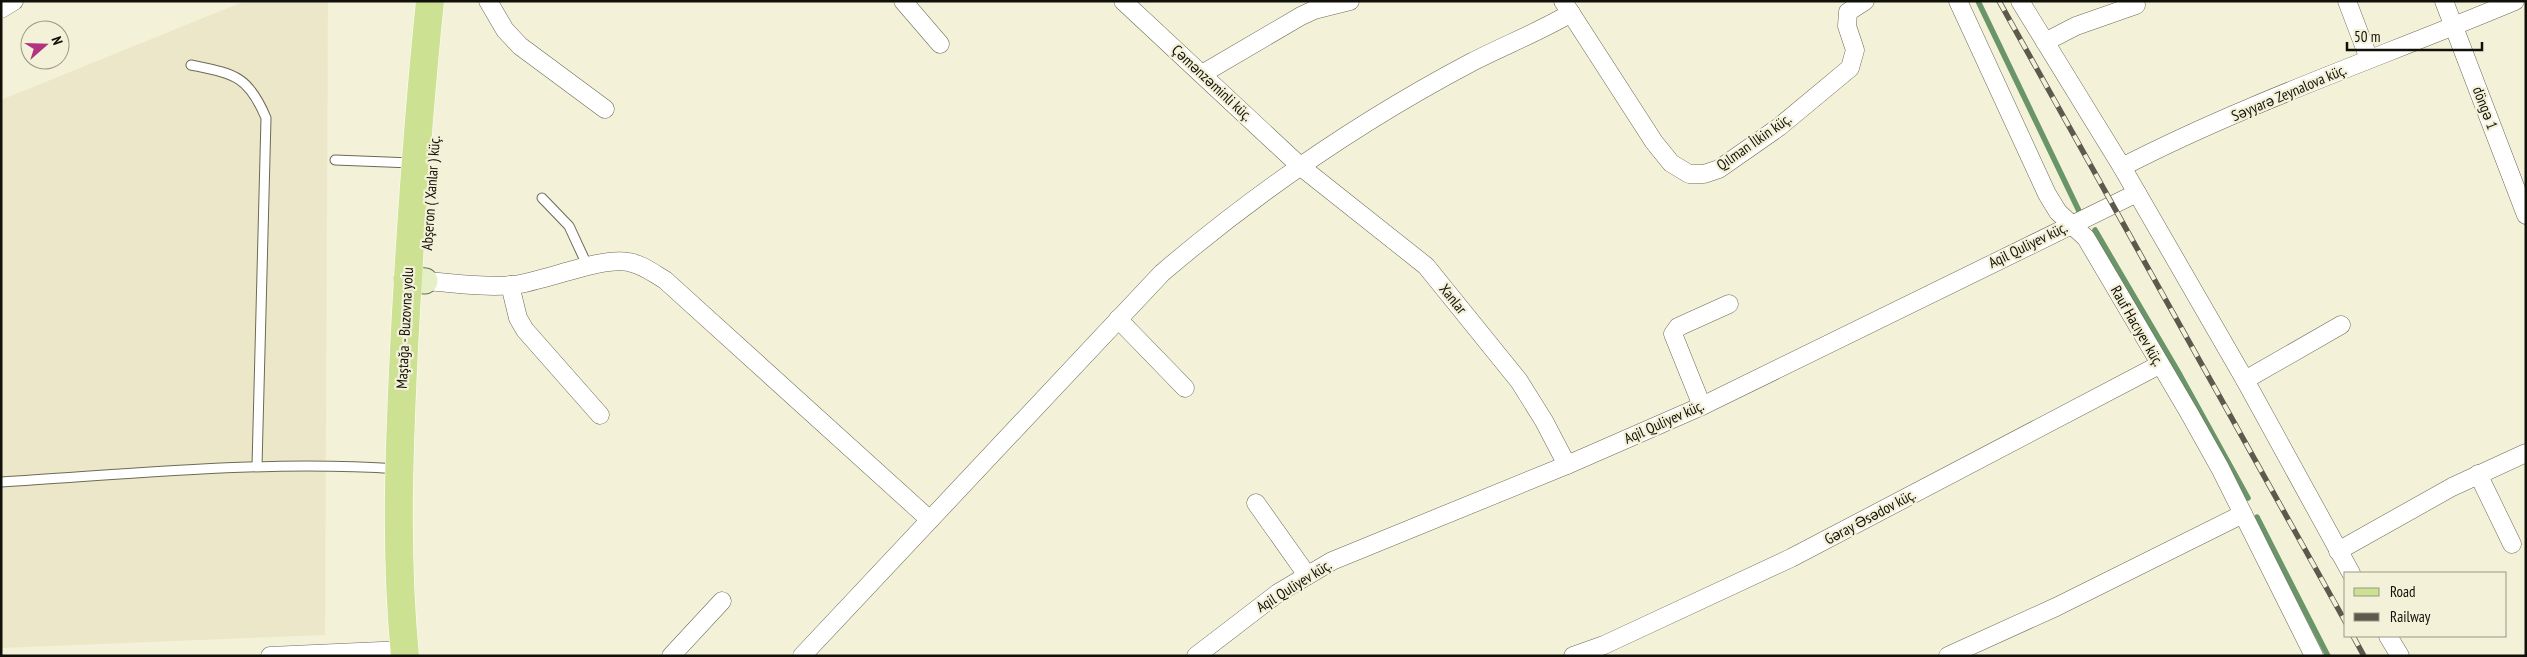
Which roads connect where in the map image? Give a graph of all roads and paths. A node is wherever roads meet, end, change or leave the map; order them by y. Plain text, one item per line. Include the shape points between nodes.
1 (14, 1) edge
2 (430, 1) edge
3 (447, 1) edge
4 (488, 1) edge
5 (903, 1) edge
6 (1123, 1) edge
7 (1350, 1) edge
8 (1865, 1) edge
9 (1958, 1) edge
10 (2020, 1) edge
11 (2347, 1) edge
12 (2444, 1) edge
13 (2515, 1) edge
14 (2136, 5) dead end
15 (1567, 7) edge
16 (1, 9) edge
17 (2454, 27) junction
18 (2044, 42) junction
19 (940, 44) dead end
20 (2369, 59) junction
21 (191, 65) dead end
22 (1202, 74) junction
23 (605, 109) dead end
24 (335, 160) dead end
25 (416, 164) junction
26 (1300, 166) junction
27 (2122, 168) junction
28 (2137, 193) junction
29 (542, 198) dead end
30 (2526, 216) edge
31 (2071, 224) junction
32 (588, 267) junction
33 (416, 280) junction
34 (510, 285) junction
35 (1729, 304) dead end
36 (1118, 319) junction
37 (2341, 325) dead end
38 (2159, 365) junction
39 (2245, 380) junction
40 (1185, 388) dead end
41 (1702, 406) junction
42 (600, 415) dead end
43 (2526, 453) edge
44 (258, 466) junction
45 (1567, 466) junction
46 (398, 469) junction
47 (2478, 474) junction
48 (1, 482) edge
49 (1256, 503) dead end
50 (2243, 514) junction
51 (930, 520) junction
52 (2512, 544) dead end
53 (2338, 552) junction
54 (2349, 572) edge
55 (1307, 575) junction
56 (722, 600) dead end
57 (2389, 637) edge
58 (413, 653) edge
59 (270, 656) edge
60 (671, 656) edge
61 (802, 656) edge
62 (1196, 656) edge
63 (1573, 656) edge
64 (1948, 656) edge
65 (2314, 656) edge
66 (2400, 656) edge

1 - 16 street
2 - 25 main road, Maştağa - Buzovna yolu
3 - 33 main road, Abşeron ( Xanlar ) küç. via 432,166
4 - 23 street via 505,30 520,46
5 - 19 street
6 - 22 street, Çəmənzəminli küç.
7 - 22 street via 1301,16
8 - 15 street, Qılman İlkin küç. via 1848,12 1847,26 1854,50 1850,68 1779,127 1719,169 1704,174 1689,174 1671,163
9 - 31 street, Rauf Hacıyev küç. via 2047,194 2058,212
10 - 18 street
11 - 20 street
12 - 17 street, döngə 1
13 - 17 street, Səyyarə Zeynalova küç.
14 - 18 street via 2076,26
15 - 26 street via 1551,25 1473,62
17 - 20 street, Səyyarə Zeynalova küç.
17 - 30 street, döngə 1
18 - 27 street
20 - 27 street, Səyyarə Zeynalova küç. via 2163,147
21 - 44 lane via 243,80 258,98 266,118
22 - 26 street, Çəmənzəminli küç.
24 - 25 lane
25 - 33 main road, Maştağa - Buzovna yolu
26 - 36 street via 1193,247
26 - 45 street, Xanlar via 1426,266 1519,381
27 - 28 street
28 - 31 street, Aqil Quliyev küç.
28 - 39 street
29 - 32 lane via 569,226
31 - 38 street, Rauf Hacıyev küç. via 2086,238
31 - 41 street, Aqil Quliyev küç.
32 - 34 street
32 - 51 street via 626,261 642,266 665,280
33 - 34 street
33 - 46 main road, Maştağa - Buzovna yolu
33 - 58 main road, Abşeron ( Xanlar ) küç.
34 - 42 street via 518,318 525,330
35 - 41 street via 1678,327 1673,334
36 - 40 street
36 - 51 street
37 - 39 street
38 - 50 street, Rauf Hacıyev küç. via 2220,468
38 - 63 street, Gəray Əsədov küç. via 1791,558 1604,645
39 - 53 street
41 - 45 street, Aqil Quliyev küç.
43 - 47 street
44 - 46 lane
44 - 48 lane
45 - 55 street, Aqil Quliyev küç. via 1332,561
46 - 58 main road, Maştağa - Buzovna yolu via 398,555
47 - 52 street
47 - 53 street
49 - 55 street
50 - 64 street via 2056,607
50 - 65 street, Rauf Hacıyev küç.
51 - 61 street
53 - 54 street
55 - 62 street, Aqil Quliyev küç. via 1278,593
56 - 60 street
57 - 66 street
58 - 59 street

